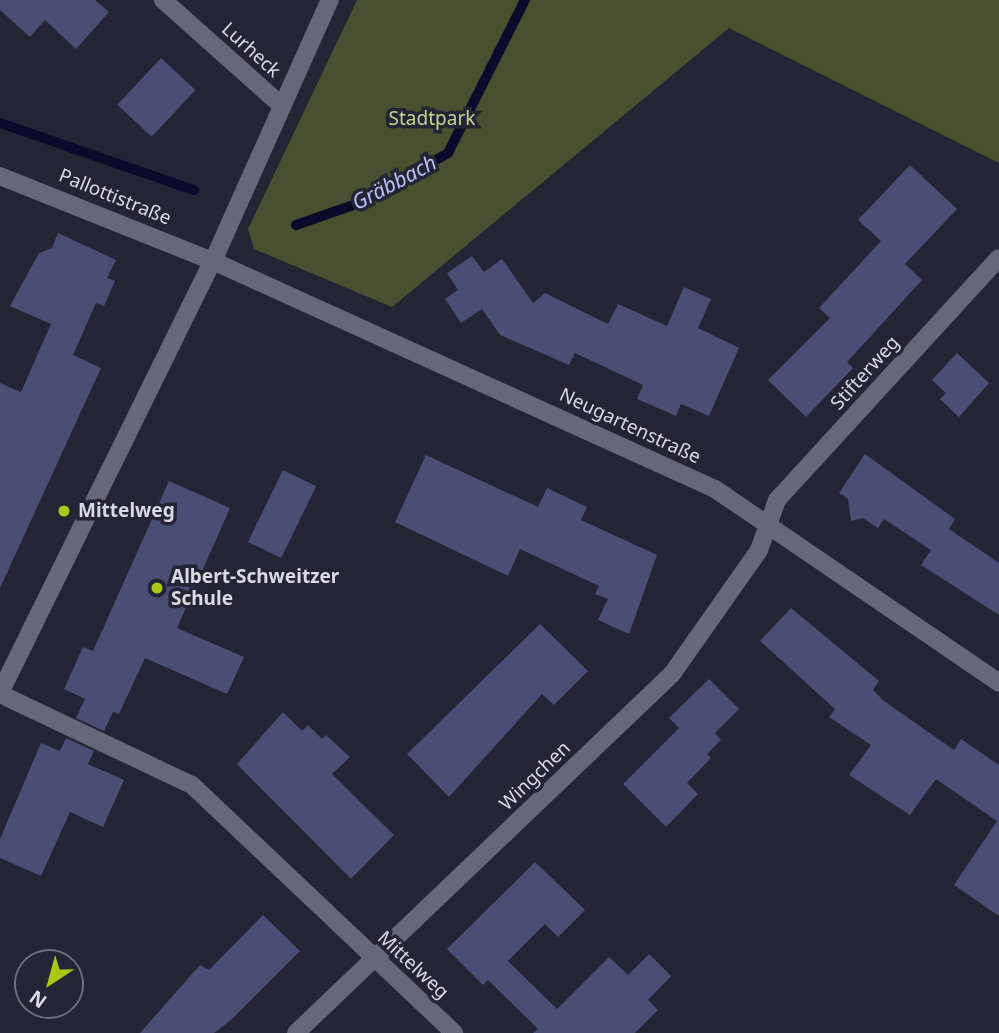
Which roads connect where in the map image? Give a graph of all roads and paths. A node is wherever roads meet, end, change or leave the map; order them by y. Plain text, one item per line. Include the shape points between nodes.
1 (163, 0) edge
2 (330, 0) edge
3 (281, 104) junction
4 (0, 176) edge
5 (999, 258) edge
6 (213, 261) junction
7 (769, 522) junction
8 (999, 683) edge
9 (0, 693) edge
10 (375, 958) junction
11 (296, 1033) edge
12 (454, 1033) edge

1 - 3 street, Lurheck
2 - 3 street
3 - 6 street
4 - 6 street, Pallottistraße
5 - 7 street, Stifterweg via 777,500
6 - 7 street, Neugartenstraße via 663,462
6 - 9 street
7 - 8 street, Neugartenstraße
7 - 10 street, Wingchen via 759,550 672,674
9 - 10 street, Mittelweg via 192,785
10 - 11 street, Wingchen
10 - 12 street, Mittelweg

